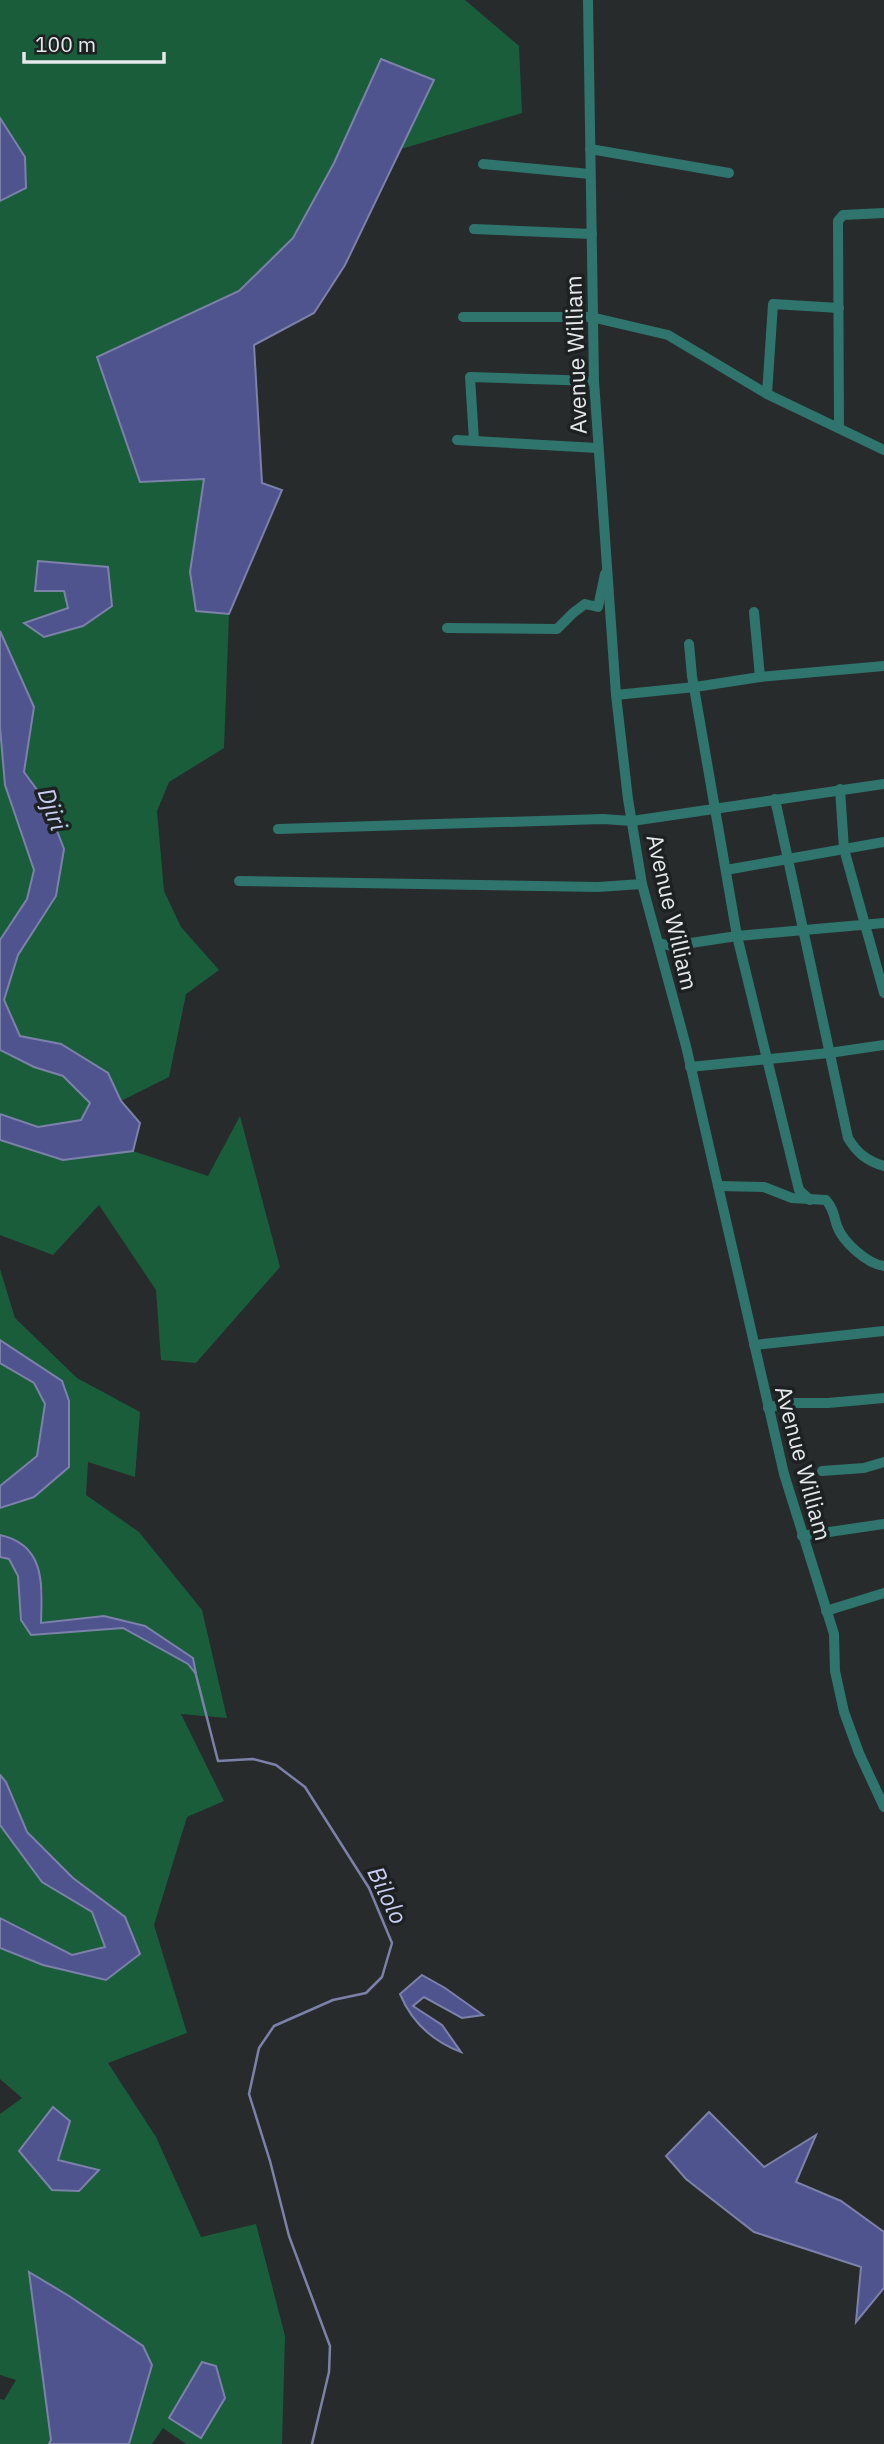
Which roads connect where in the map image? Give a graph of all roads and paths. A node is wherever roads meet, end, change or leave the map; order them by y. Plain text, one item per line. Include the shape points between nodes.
1 (587, 0) edge
2 (590, 149) junction
3 (483, 164) dead end
4 (729, 173) dead end
5 (590, 174) junction
6 (884, 213) edge
7 (474, 229) dead end
8 (592, 234) junction
9 (839, 308) junction
10 (463, 317) dead end
11 (592, 317) junction
12 (594, 381) junction
13 (767, 394) junction
14 (839, 427) junction
15 (457, 440) dead end
16 (474, 441) junction
17 (597, 448) junction
18 (884, 450) edge
19 (607, 564) junction
20 (754, 612) dead end
21 (447, 628) dead end
22 (689, 644) dead end
23 (884, 666) edge
24 (760, 677) junction
25 (695, 687) junction
26 (616, 695) junction
27 (884, 783) edge
28 (840, 789) junction
29 (775, 800) junction
30 (716, 807) junction
31 (632, 821) junction
32 (278, 829) dead end
33 (884, 842) edge
34 (844, 849) junction
35 (789, 860) junction
36 (726, 870) junction
37 (239, 881) dead end
38 (642, 884) junction
39 (866, 923) junction
40 (884, 923) edge
41 (804, 930) junction
42 (737, 936) junction
43 (659, 943) junction
44 (884, 993) edge
45 (884, 1045) edge
46 (829, 1053) junction
47 (766, 1058) junction
48 (690, 1067) junction
49 (884, 1166) edge
50 (718, 1186) junction
51 (810, 1200) junction
52 (884, 1266) edge
53 (884, 1331) edge
54 (754, 1345) junction
55 (884, 1398) edge
56 (768, 1408) junction
57 (884, 1462) edge
58 (822, 1471) dead end
59 (884, 1524) edge
60 (802, 1536) junction
61 (884, 1593) edge
62 (826, 1611) junction
63 (880, 1784) edge
64 (884, 1807) edge

1 - 2 street, Avenue William
2 - 4 street
2 - 5 street, Avenue William
3 - 5 street
5 - 8 street, Avenue William
6 - 9 street via 843,215 838,220
7 - 8 street
8 - 11 street, Avenue William
9 - 13 street via 773,304
9 - 14 street
10 - 11 street
11 - 12 street, Avenue William
11 - 13 street via 668,335
12 - 16 street via 470,377
12 - 17 street, Avenue William
13 - 14 street
14 - 18 street
15 - 16 street
16 - 17 street
17 - 19 street, Avenue William
19 - 21 street via 598,607 585,604 557,629
19 - 26 street, Avenue William
20 - 24 street
22 - 25 street
23 - 24 street
24 - 25 street
25 - 26 street
25 - 30 street
26 - 31 street, Avenue William
27 - 28 street
28 - 29 street
28 - 34 street
29 - 30 street
29 - 35 street
30 - 31 street
30 - 36 street
31 - 32 street via 603,818
31 - 38 street, Avenue William
33 - 34 street
34 - 35 street
34 - 39 street
35 - 36 street
35 - 41 street
36 - 42 street
37 - 38 street
38 - 43 street, Avenue William
39 - 40 street
39 - 41 street
39 - 44 street
41 - 42 street
41 - 46 street
42 - 43 street via 671,946
42 - 47 street
43 - 48 street, Avenue William
45 - 46 street
46 - 47 street
46 - 49 street via 848,1138 858,1154
47 - 48 street
47 - 51 street via 800,1194
48 - 50 street, Avenue William
50 - 51 street via 764,1187
50 - 54 street, Avenue William
51 - 52 street via 829,1202 848,1242
53 - 54 street
54 - 56 street, Avenue William
55 - 56 street via 785,1403
56 - 60 street, Avenue William
57 - 58 street
59 - 60 street
60 - 62 street, Avenue William
61 - 62 street
62 - 63 street, Avenue William via 834,1634 835,1671 844,1712 859,1753
63 - 64 street, Avenue William

